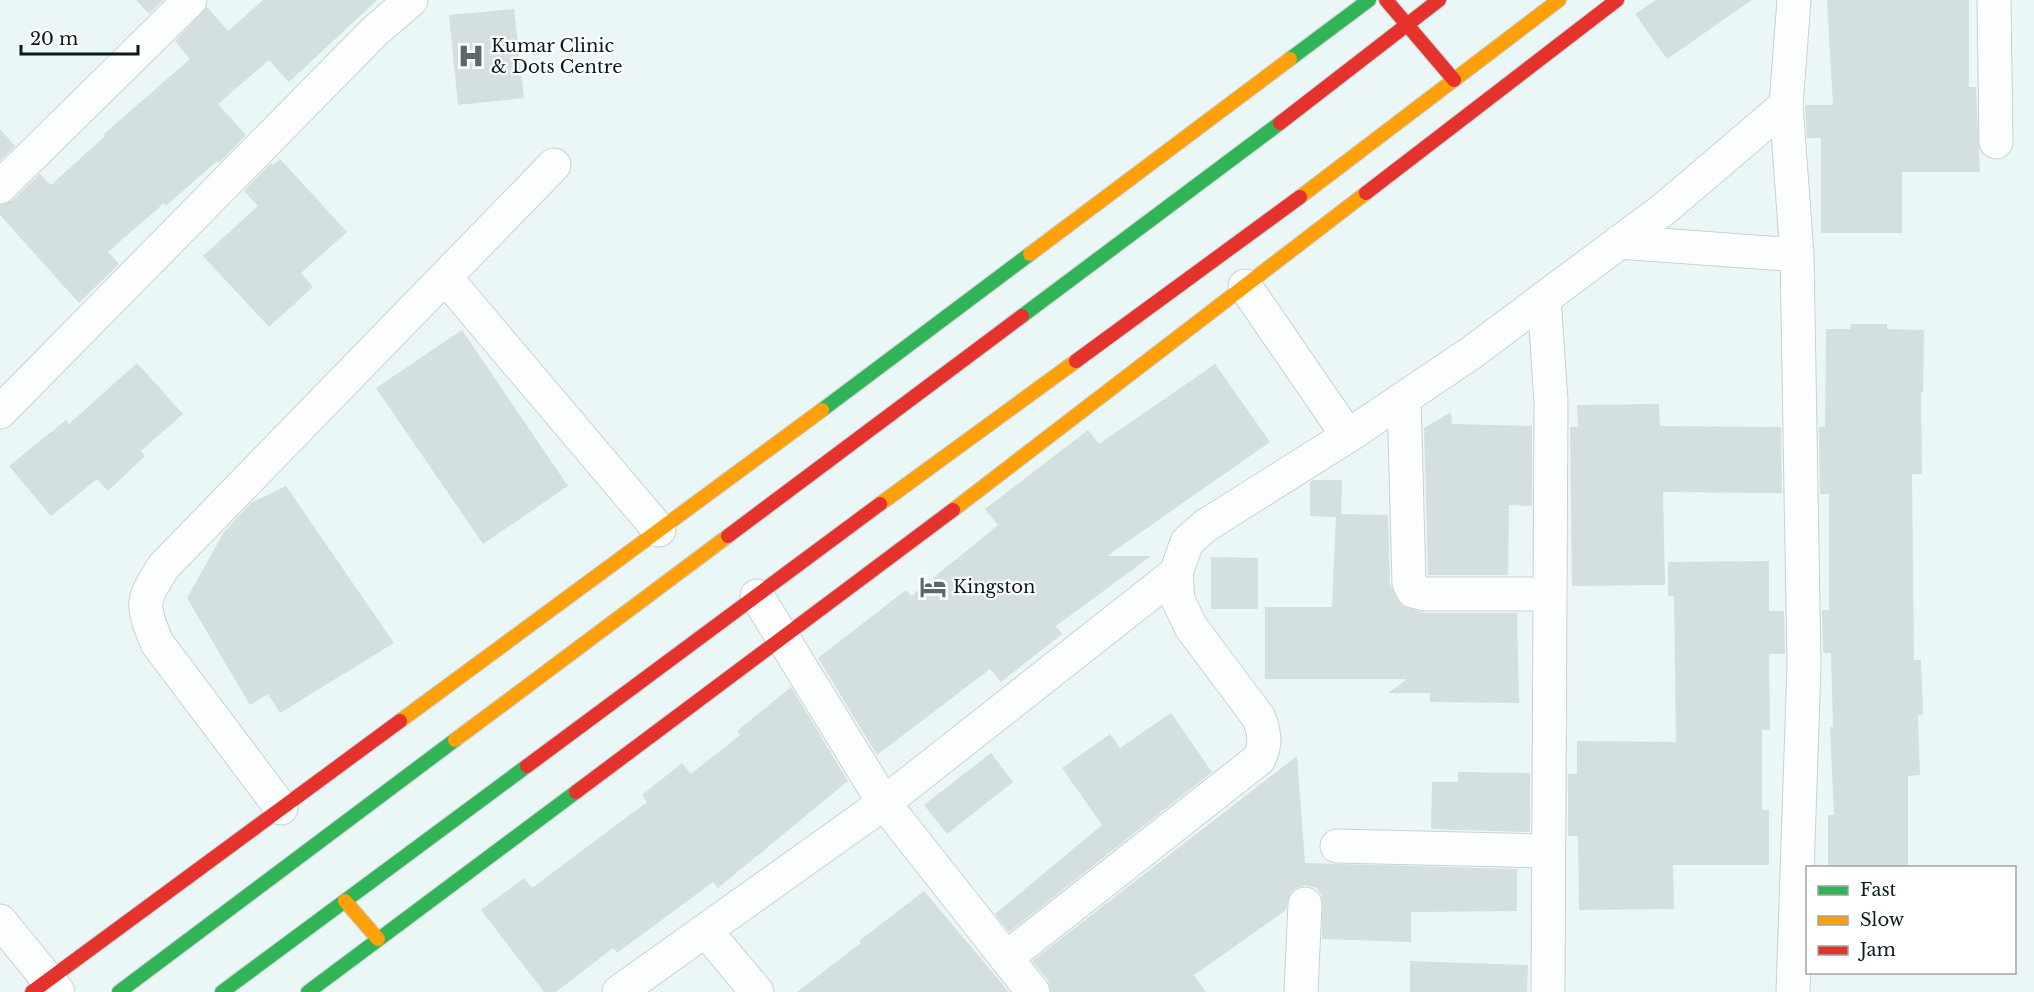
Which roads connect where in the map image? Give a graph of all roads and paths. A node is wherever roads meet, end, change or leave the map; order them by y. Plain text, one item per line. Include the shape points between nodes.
1 (190, 0) edge
2 (411, 0) edge
3 (1370, 0) edge
4 (1386, 0) edge
5 (1439, 0) edge
6 (1559, 0) edge
7 (1617, 0) edge
8 (1794, 0) edge
9 (1994, 0) edge
10 (1408, 24) junction
11 (1454, 80) junction
12 (1786, 105) junction
13 (1996, 142) dead end
14 (554, 165) dead end
15 (0, 187) edge
16 (1619, 242) junction
17 (1797, 255) junction
18 (446, 277) junction
19 (1245, 286) junction
20 (1544, 298) junction
21 (1404, 398) junction
22 (0, 412) edge
23 (1348, 436) junction
24 (659, 530) junction
25 (1176, 573) junction
26 (1550, 594) junction
27 (757, 596) junction
28 (784, 636) junction
29 (884, 802) junction
30 (281, 808) junction
31 (1337, 846) dead end
32 (1548, 851) junction
33 (345, 901) junction
34 (1305, 904) dead end
35 (0, 921) edge
36 (706, 931) junction
37 (378, 939) junction
38 (1006, 958) junction
39 (46, 988) edge
40 (119, 992) edge
41 (222, 992) edge
42 (308, 992) edge
43 (619, 992) edge
44 (757, 992) edge
45 (1032, 992) edge
46 (1301, 992) edge
47 (1548, 992) edge
48 (1793, 992) edge

1 - 15 street
2 - 22 street via 374,32
3 - 24 main road
4 - 10 main road
5 - 10 main road
6 - 11 main road
7 - 19 main road
8 - 12 street
9 - 13 street
10 - 11 main road
10 - 40 main road
11 - 27 main road via 1224,255
12 - 16 street via 1664,209
12 - 17 street
14 - 18 street
16 - 17 street
16 - 20 street
17 - 48 street via 1804,665
18 - 24 street
18 - 30 street via 164,566 146,594 145,613 157,643
19 - 23 street
19 - 28 main road
20 - 21 street
20 - 26 street via 1551,401
21 - 23 street
21 - 26 street via 1409,583 1413,591
23 - 25 street via 1205,526 1186,542
24 - 30 main road
25 - 29 street
25 - 38 street via 1178,600 1191,627 1259,718 1264,732 1262,753
26 - 32 street
27 - 28 street
27 - 33 main road
28 - 29 street
28 - 37 main road
29 - 36 street
29 - 38 street
30 - 39 main road
31 - 32 street
32 - 47 street
33 - 37 main road
33 - 41 main road
34 - 46 street
35 - 39 street
36 - 43 street
36 - 44 street
37 - 42 main road
38 - 45 street

